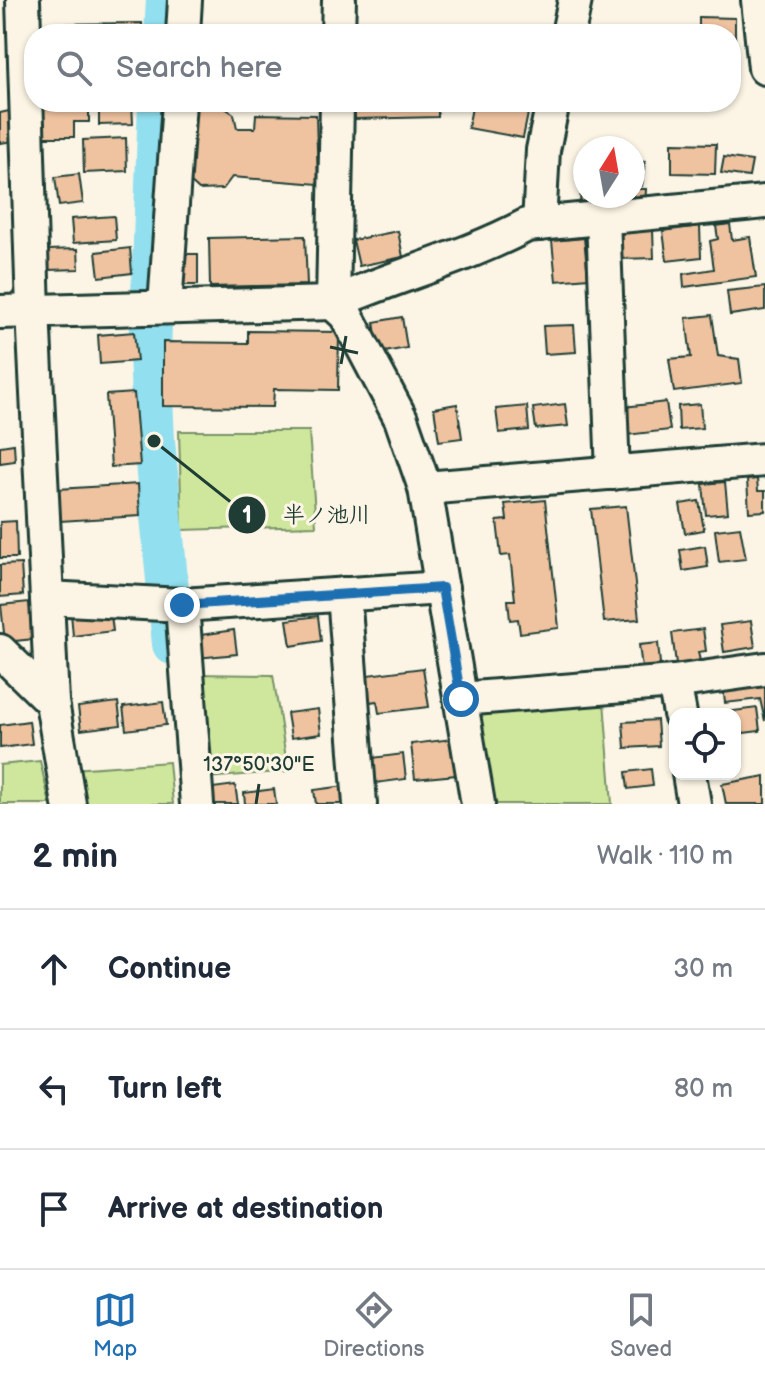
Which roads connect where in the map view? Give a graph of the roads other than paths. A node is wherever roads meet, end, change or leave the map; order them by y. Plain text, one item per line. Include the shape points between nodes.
1 (23, 0) edge
2 (185, 0) edge
3 (339, 0) edge
4 (575, 0) edge
5 (758, 0) edge
6 (25, 24) edge
7 (184, 24) edge
8 (338, 24) edge
9 (570, 24) edge
10 (765, 68) edge
11 (31, 112) edge
12 (178, 112) edge
13 (337, 112) edge
14 (551, 112) edge
15 (765, 202) edge
16 (603, 218) junction
17 (539, 224) junction
18 (333, 303) junction
19 (165, 307) junction
20 (33, 311) junction
21 (0, 312) edge
22 (765, 460) edge
23 (613, 473) junction
24 (425, 488) junction
25 (442, 588) junction
26 (344, 594) junction
27 (47, 598) junction
28 (182, 605) junction
29 (0, 651) edge
30 (765, 669) edge
31 (674, 682) junction
32 (461, 699) junction
33 (52, 702) junction
34 (679, 708) edge
35 (690, 780) edge
36 (69, 804) edge
37 (197, 804) edge
38 (360, 804) edge
39 (478, 804) edge
40 (694, 804) edge

1 - 6 street
2 - 7 street
3 - 8 street
4 - 9 street
5 - 10 street
11 - 20 street
12 - 19 street
13 - 18 street
14 - 17 street
15 - 16 street
16 - 17 street
16 - 23 street
17 - 18 street
18 - 19 street
18 - 24 street via 346,315 401,419
19 - 20 street
20 - 21 street
20 - 27 street
22 - 23 street
23 - 24 street
24 - 25 street
25 - 26 street
25 - 32 street
26 - 28 street
26 - 38 street
27 - 28 street
27 - 33 street
28 - 37 street
29 - 33 street
30 - 31 street
31 - 32 street
31 - 34 street
32 - 39 street
33 - 36 street
35 - 40 street

